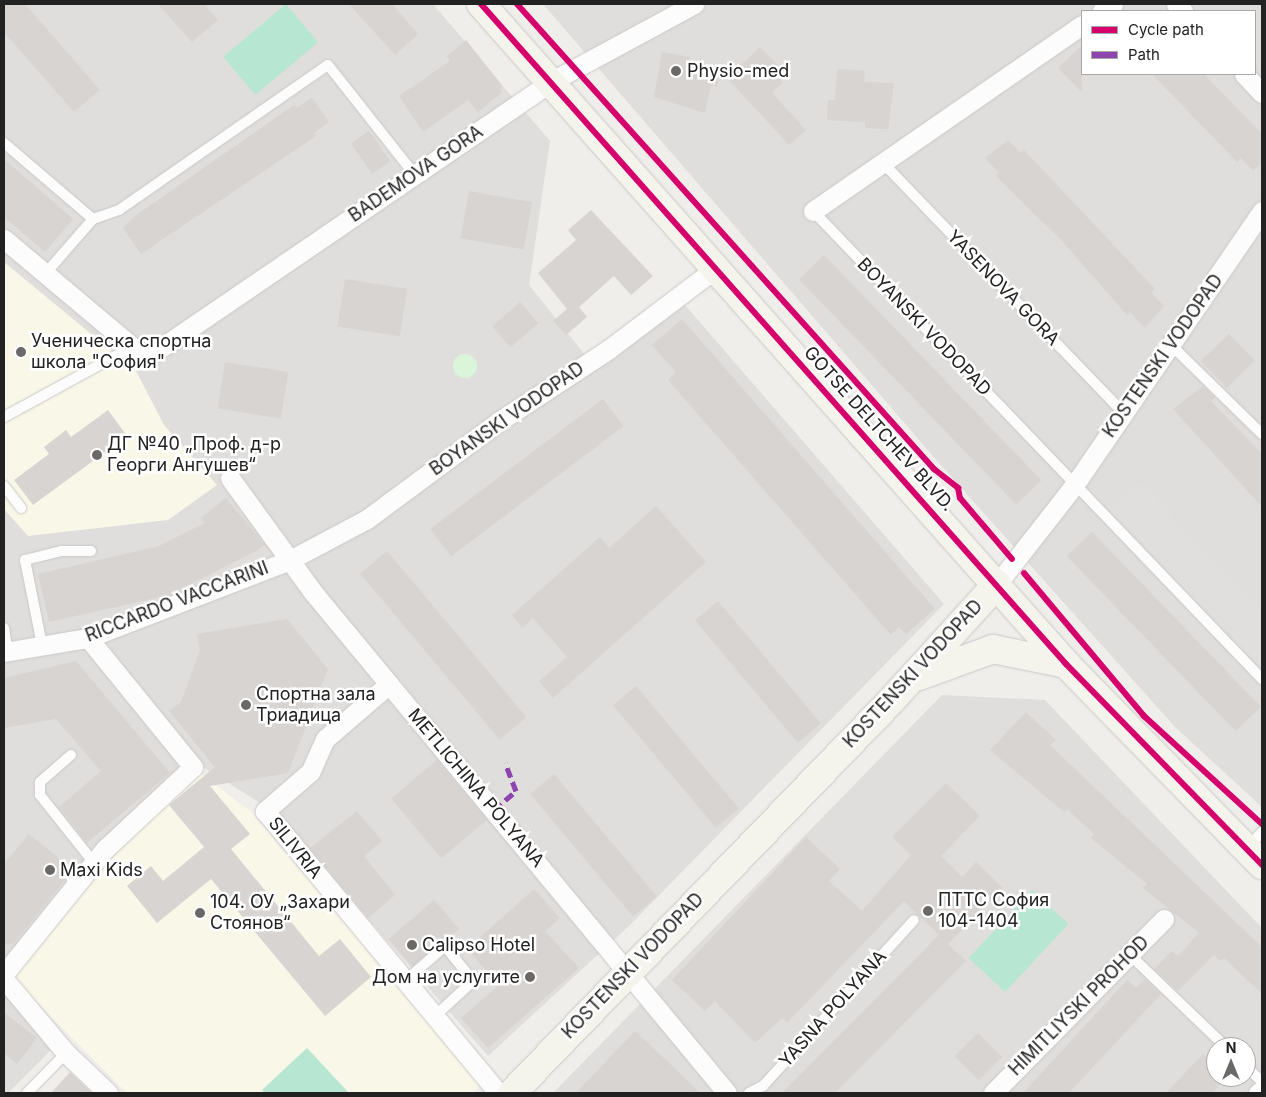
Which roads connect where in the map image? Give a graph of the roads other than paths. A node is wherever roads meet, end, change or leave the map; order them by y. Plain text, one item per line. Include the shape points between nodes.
1 (481, 4) edge
2 (694, 4) edge
3 (1081, 26) edge
4 (1245, 75) edge
5 (550, 82) junction
6 (1262, 93) edge
7 (4, 143) edge
8 (883, 163) junction
9 (415, 174) junction
10 (813, 211) joint
11 (1262, 211) edge
12 (93, 219) junction
13 (4, 240) edge
14 (716, 268) junction
15 (45, 274) junction
16 (1170, 344) junction
17 (139, 352) junction
18 (1124, 413) junction
19 (4, 417) edge
20 (1262, 434) edge
21 (230, 478) dead end
22 (1075, 484) junction
23 (4, 486) edge
24 (21, 508) dead end
25 (91, 551) dead end
26 (290, 560) junction
27 (997, 584) junction
28 (4, 628) edge
29 (88, 638) junction
30 (42, 645) junction
31 (6, 652) edge
32 (1066, 664) junction
33 (1262, 679) edge
34 (910, 681) junction
35 (389, 684) junction
36 (71, 755) dead end
37 (1257, 849) edge
38 (94, 863) junction
39 (914, 920) dead end
40 (1164, 920) dead end
41 (1130, 955) junction
42 (627, 971) junction
43 (4, 974) edge
44 (4, 979) edge
45 (404, 982) junction
46 (434, 1017) junction
47 (1216, 1037) edge
48 (66, 1053) junction
49 (1262, 1090) edge
50 (27, 1093) edge
51 (108, 1093) edge
52 (498, 1093) edge
53 (512, 1093) edge
54 (727, 1093) edge
55 (749, 1093) edge
56 (993, 1093) edge
57 (1258, 1093) edge

1 - 5 street, GOTSE DELTCHEV BLVD.
2 - 5 street, BADEMOVA GORA
3 - 8 street, BOYANSKI VODOPAD
4 - 6 street
5 - 9 street, BADEMOVA GORA
5 - 14 street, GOTSE DELTCHEV BLVD.
7 - 12 lane
8 - 10 street, BOYANSKI VODOPAD
8 - 18 lane, YASENOVA GORA
9 - 12 lane via 328,66 119,210
9 - 17 street, BADEMOVA GORA
10 - 22 lane, BOYANSKI VODOPAD
11 - 16 street, KOSTENSKI VODOPAD
12 - 15 lane
13 - 15 street
14 - 26 street, BOYANSKI VODOPAD via 609,349 498,422 367,519
14 - 27 street, GOTSE DELTCHEV BLVD.
15 - 17 street
16 - 18 street, KOSTENSKI VODOPAD
16 - 20 lane
17 - 19 lane
18 - 22 street, KOSTENSKI VODOPAD
21 - 26 street, METLICHINA POLYANA
22 - 27 street, KOSTENSKI VODOPAD
22 - 33 lane, BOYANSKI VODOPAD
23 - 24 lane
25 - 30 lane via 62,551 25,560
26 - 29 street, RICCARDO VACCARINI
26 - 35 street, METLICHINA POLYANA
27 - 32 street, GOTSE DELTCHEV BLVD.
27 - 34 street, KOSTENSKI VODOPAD
28 - 31 lane
29 - 30 street, RICCARDO VACCARINI
29 - 38 street via 193,768
30 - 31 street, RICCARDO VACCARINI
32 - 34 street via 1012,650 982,650
32 - 37 street, GOTSE DELTCHEV BLVD.
34 - 42 street, KOSTENSKI VODOPAD
35 - 42 street, METLICHINA POLYANA
35 - 45 street, SILIVRIA via 326,739 310,772 265,811
36 - 38 lane via 40,782 40,796
38 - 43 street
39 - 55 lane, YASNA POLYANA via 763,1086
40 - 41 street, HIMITLIYSKI PROHOD
41 - 47 lane
41 - 56 street, HIMITLIYSKI PROHOD
42 - 53 street, KOSTENSKI VODOPAD
42 - 54 street, METLICHINA POLYANA
44 - 48 street
45 - 46 street, SILIVRIA
45 - 46 lane via 445,946 473,981
46 - 52 street, SILIVRIA
48 - 50 lane
48 - 51 street
49 - 57 street

